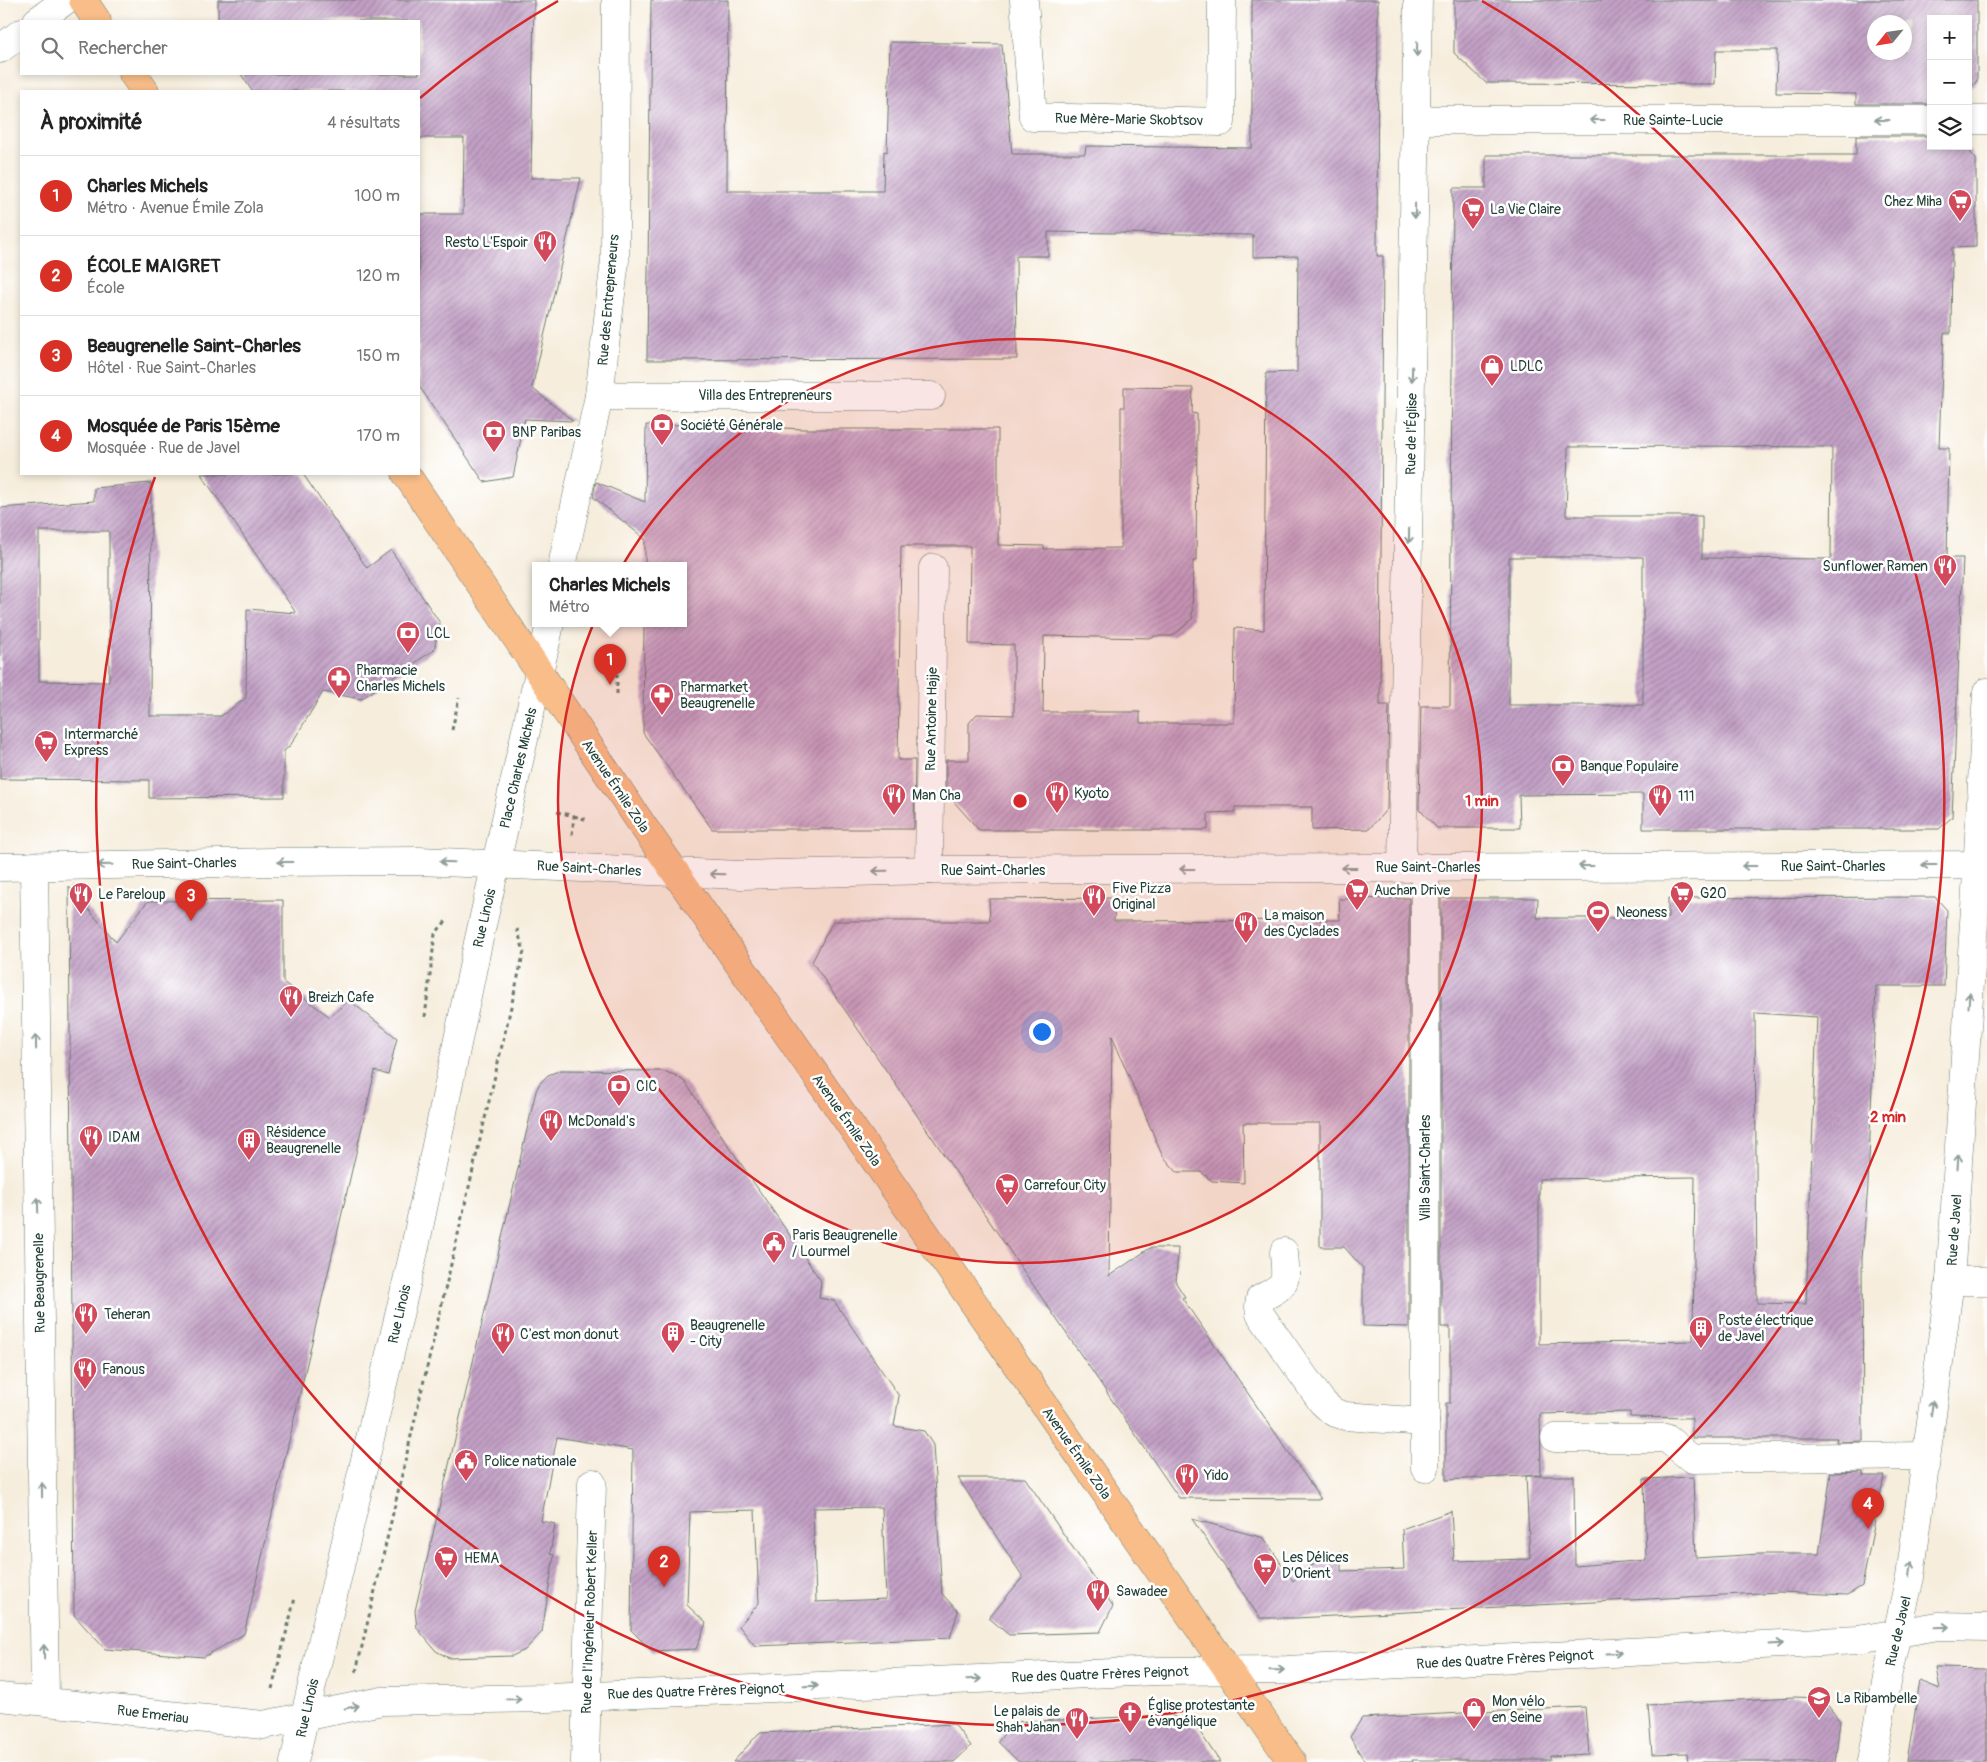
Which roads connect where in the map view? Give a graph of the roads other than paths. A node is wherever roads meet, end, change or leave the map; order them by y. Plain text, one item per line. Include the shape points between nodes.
1 (66, 0) edge
2 (83, 0) edge
3 (616, 0) edge
4 (1024, 0) edge
5 (1222, 0) edge
6 (1418, 0) edge
7 (38, 20) edge
8 (97, 20) edge
9 (20, 34) edge
10 (0, 48) edge
11 (134, 75) edge
12 (144, 90) edge
13 (1416, 120) junction
14 (1927, 120) edge
15 (1972, 120) edge
16 (1987, 120) edge
17 (599, 396) junction
18 (931, 396) dead end
19 (407, 475) edge
20 (563, 562) edge
21 (933, 568) dead end
22 (549, 627) edge
23 (539, 673) junction
24 (1987, 692) edge
25 (496, 864) junction
26 (1982, 865) edge
27 (0, 866) edge
28 (34, 866) junction
29 (1414, 867) junction
30 (928, 870) junction
31 (675, 872) junction
32 (1284, 1252) dead end
33 (1950, 1281) junction
34 (1987, 1281) edge
35 (1425, 1422) junction
36 (1555, 1438) dead end
37 (1926, 1456) junction
38 (1425, 1468) dead end
39 (592, 1483) dead end
40 (1987, 1628) edge
41 (1897, 1634) junction
42 (1228, 1671) junction
43 (588, 1696) junction
44 (0, 1697) edge
45 (45, 1701) junction
46 (304, 1716) junction
47 (294, 1762) edge
48 (585, 1762) edge
49 (1292, 1762) edge
50 (1872, 1762) edge

1 - 7 street
2 - 8 main road
3 - 17 street, Rue des Entrepreneurs via 615,260
4 - 5 street, Rue Mère-Marie Skobtsov via 1033,117 1221,122
6 -> 13 street, Rue de l'Église
9 - 10 street
11 - 12 main road
14 -> 13 street, Rue Sainte-Lucie
13 -> 29 street, Rue de l'Église
15 - 16 street
17 - 18 street, Villa des Entrepreneurs
17 - 20 street, Rue des Entrepreneurs
19 - 23 main road, Avenue Émile Zola
21 - 30 street, Rue Antoine Hajje
22 - 23 street
23 - 25 street, Place Charles Michels
23 - 31 main road, Avenue Émile Zola
24 - 26 street, Rue de Javel
25 -> 28 street, Rue Saint-Charles via 419,861
25 - 31 street, Rue Saint-Charles
25 - 46 street, Rue Linois via 415,1247
26 -> 29 street, Rue Saint-Charles
33 -> 26 street, Rue de Javel
27 - 28 street, Rue Saint-Charles
45 -> 28 street, Rue Beaugrenelle
29 -> 30 street, Rue Saint-Charles
29 - 35 street, Villa Saint-Charles
30 -> 31 street, Rue Saint-Charles via 741,875
31 - 42 main road, Avenue Émile Zola
32 - 35 street via 1285,1280 1281,1287 1260,1299 1260,1314 1322,1402 1333,1412 1346,1416
33 - 34 street
37 -> 33 street, Rue de Javel
35 - 38 street, Villa Saint-Charles
36 - 37 street via 1666,1438 1692,1459
41 -> 37 street, Rue de Javel via 1910,1577
39 - 43 street, Rue de l'Ingénieur Robert Keller
41 -> 40 street, Rue des Quatre Frères Peignot via 1938,1626
42 -> 41 street, Rue des Quatre Frères Peignot via 1858,1640
41 - 50 street, Rue de Javel via 1886,1677
43 -> 42 street, Rue des Quatre Frères Peignot via 1157,1671
42 - 49 main road, Avenue Émile Zola
46 -> 43 street, Rue des Quatre Frères Peignot via 382,1701
43 - 48 street, Rue de l'Ingénieur Robert Keller
44 - 45 street, Rue Emeriau
45 - 46 street, Rue Emeriau via 263,1725
46 - 47 street, Rue Linois

